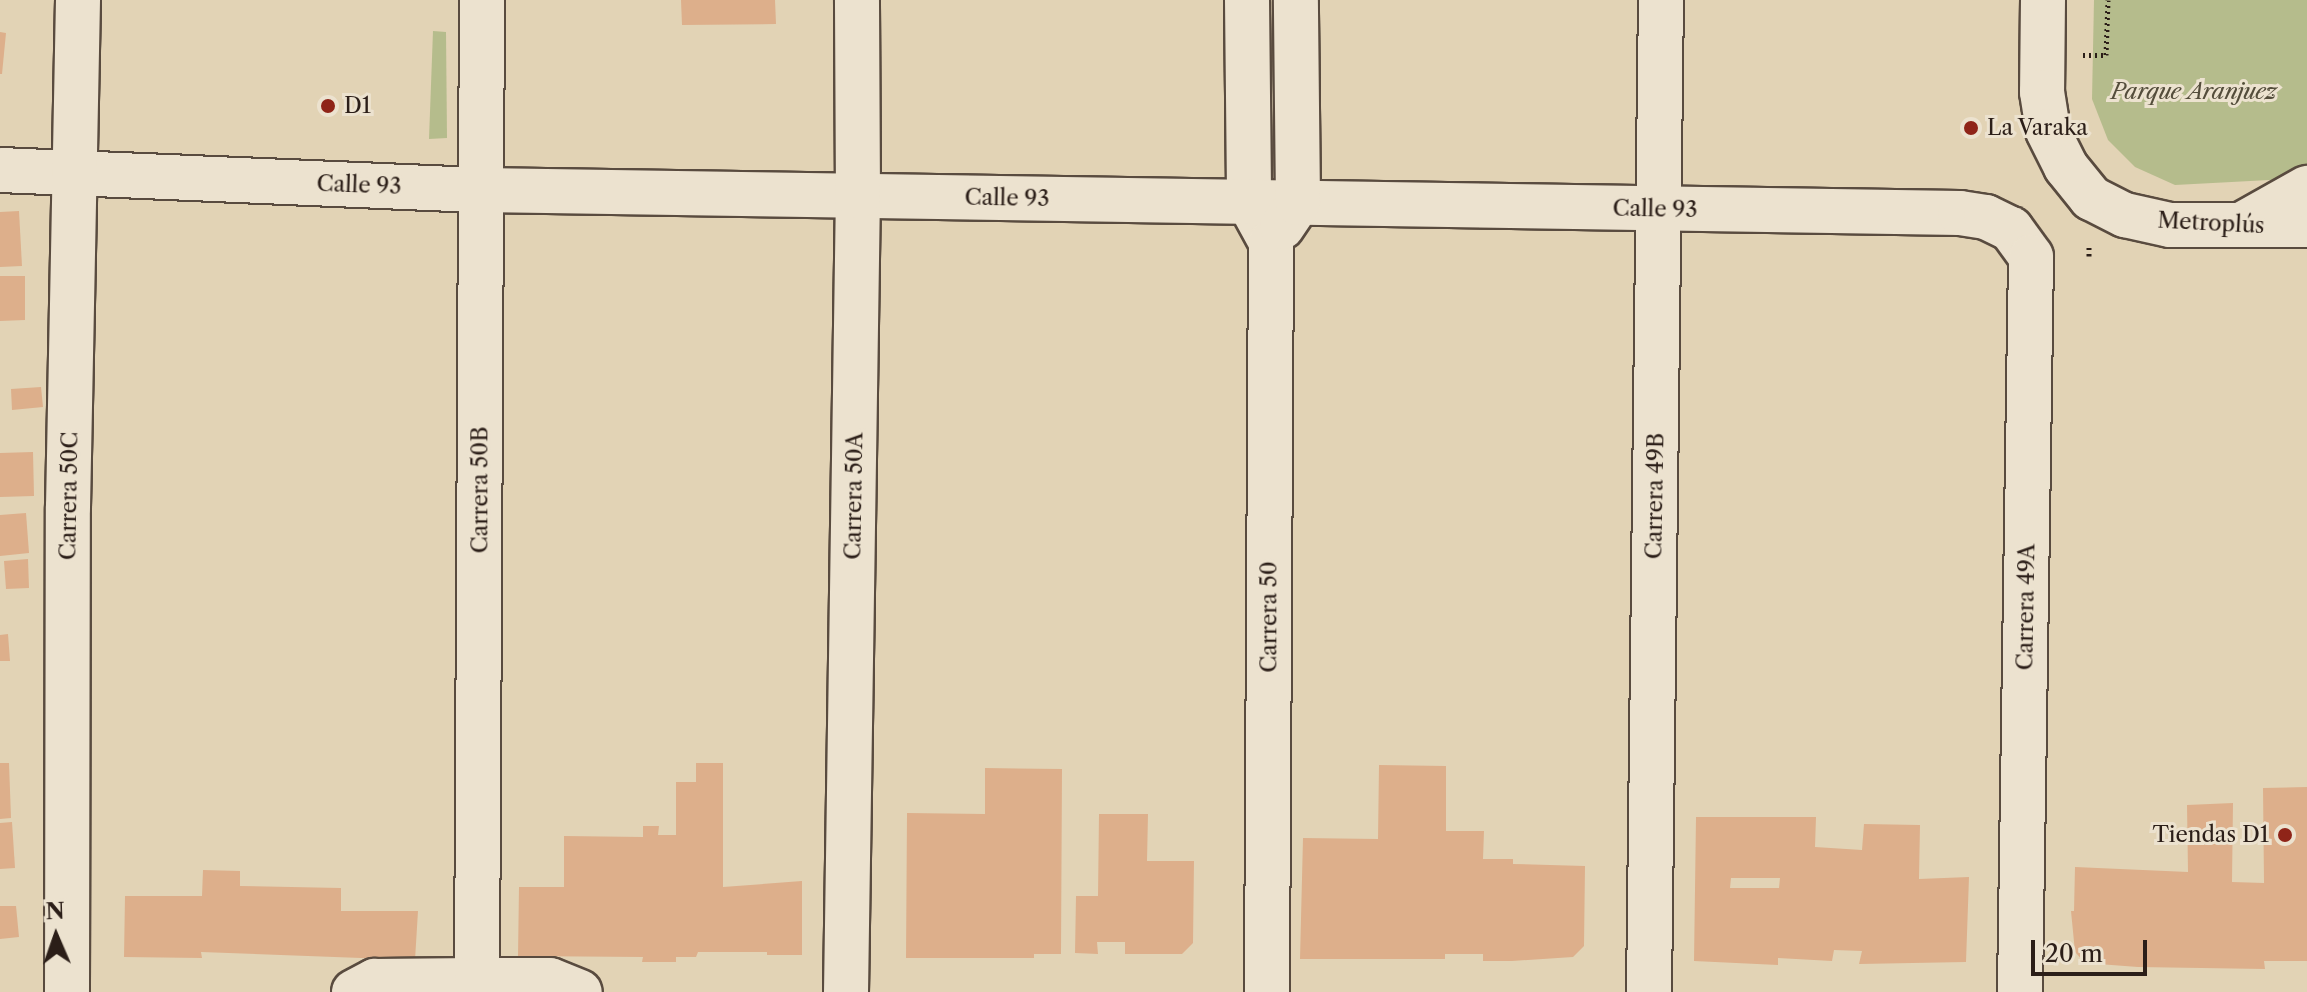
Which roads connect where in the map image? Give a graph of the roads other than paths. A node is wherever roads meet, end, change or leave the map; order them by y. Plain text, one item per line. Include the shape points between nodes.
1 (78, 0) edge
2 (482, 0) edge
3 (857, 0) edge
4 (1247, 0) edge
5 (1296, 0) edge
6 (1661, 0) edge
7 (2043, 0) edge
8 (0, 170) edge
9 (75, 173) junction
10 (2307, 188) edge
11 (481, 190) junction
12 (858, 196) junction
13 (1249, 202) junction
14 (1298, 203) junction
15 (1658, 209) junction
16 (2307, 225) edge
17 (2239, 226) junction
18 (2011, 229) joint
19 (1271, 242) junction
20 (477, 980) junction
21 (67, 992) edge
22 (354, 992) edge
23 (580, 992) edge
24 (846, 992) edge
25 (1267, 992) edge
26 (1649, 992) edge
27 (2020, 992) edge

1 - 9 street, Carrera 50C
2 - 11 street, Carrera 50B
3 - 12 street, Carrera 50A
4 - 13 street, Carrera 50
5 - 14 street
6 - 15 street, Carrera 49B
7 - 17 street, Metroplús via 2042,92 2048,131 2066,167 2091,198 2125,215 2170,225
8 - 9 street, Calle 93
9 - 11 street, Calle 93
9 - 21 street, Carrera 50C
10 - 17 street
11 - 12 street, Calle 93
11 - 20 street, Carrera 50B
12 - 13 street, Calle 93
12 - 24 street, Carrera 50A
13 - 14 street, Calle 93
13 - 19 street, Carrera 50
14 - 15 street, Calle 93
14 - 19 street
15 - 18 street, Calle 93 via 1960,213
15 - 26 street, Carrera 49B
16 - 17 street, Metroplús
18 - 27 street, Carrera 49A via 2031,257
19 - 25 street, Carrera 50
20 - 22 street via 375,981
20 - 23 street via 550,980

